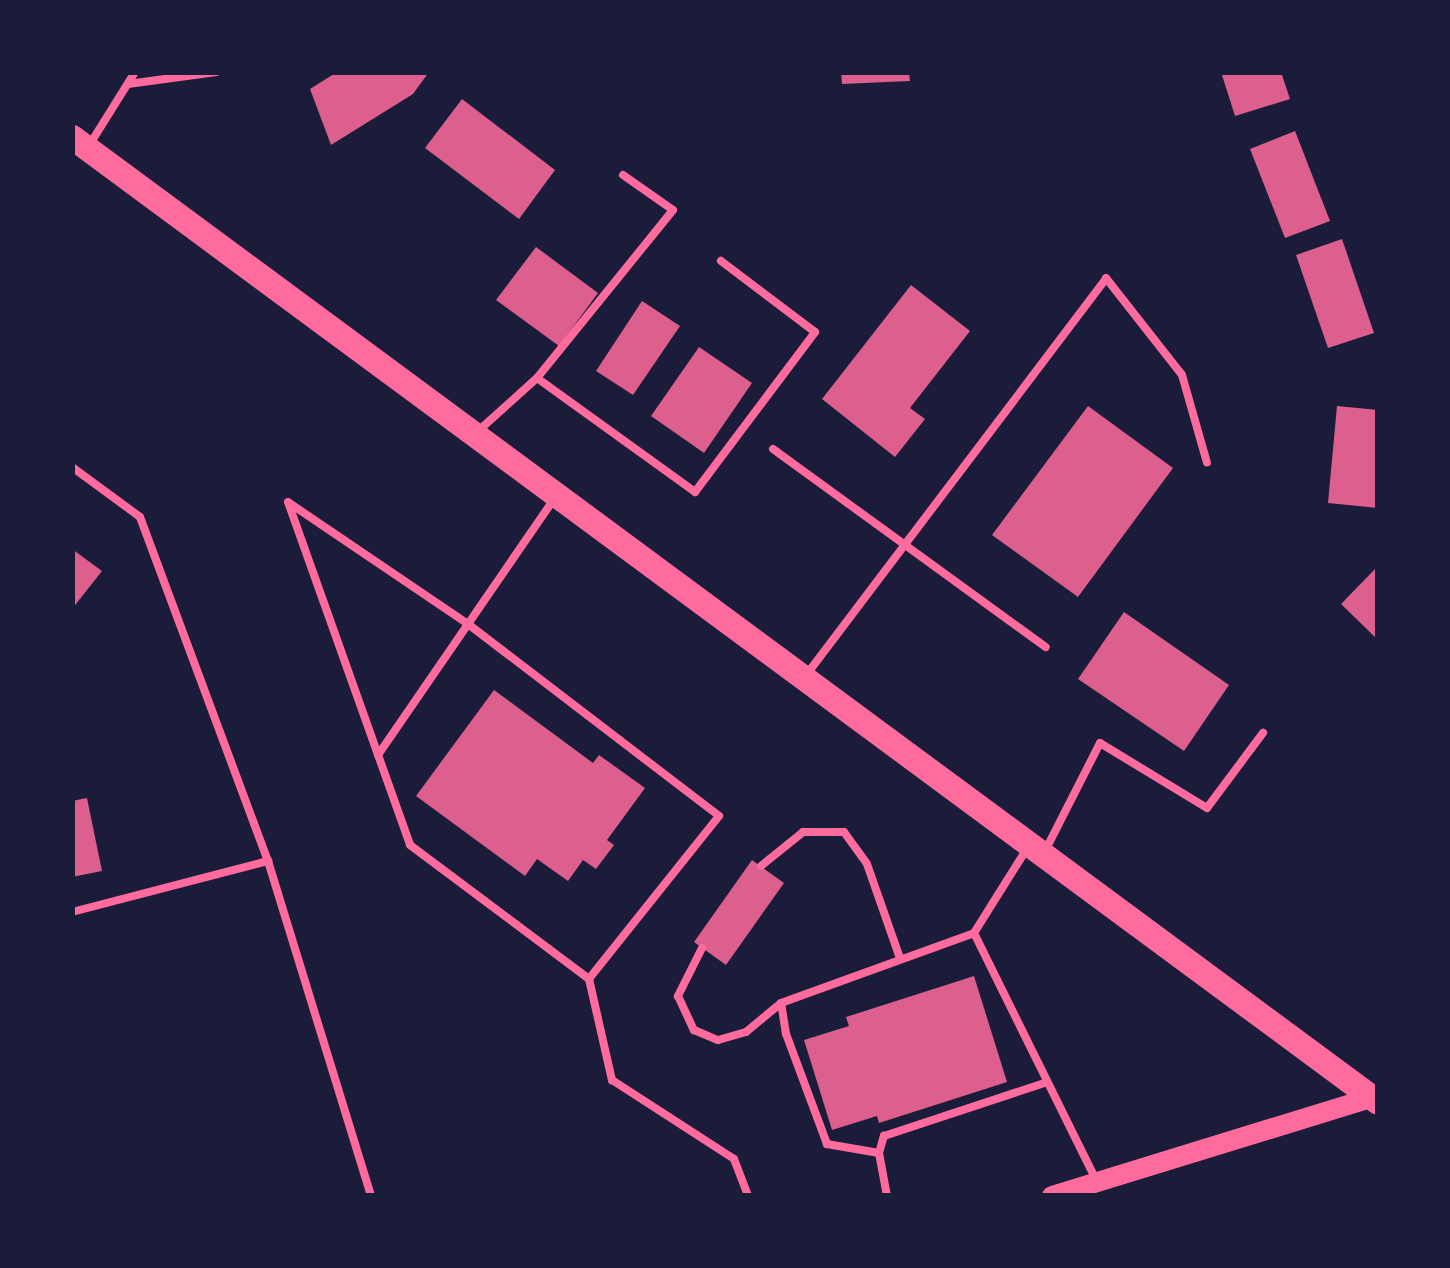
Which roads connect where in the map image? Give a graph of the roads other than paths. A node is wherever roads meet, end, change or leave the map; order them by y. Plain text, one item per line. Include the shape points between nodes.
1 (132, 72) edge
2 (216, 72) edge
3 (128, 84) junction
4 (80, 143) edge
5 (623, 175) dead end
6 (722, 261) dead end
7 (538, 378) junction
8 (474, 434) junction
9 (772, 449) dead end
10 (1208, 463) dead end
11 (72, 467) edge
12 (557, 495) junction
13 (904, 545) junction
14 (468, 624) junction
15 (1046, 648) dead end
16 (804, 678) junction
17 (1263, 734) dead end
18 (378, 755) junction
19 (1036, 850) junction
20 (268, 861) junction
21 (761, 866) dead end
22 (72, 912) edge
23 (974, 933) junction
24 (702, 948) dead end
25 (900, 958) junction
26 (588, 979) junction
27 (781, 1003) junction
28 (1044, 1083) junction
29 (1376, 1098) edge
30 (879, 1153) junction
31 (1097, 1182) junction
32 (1058, 1195) edge
33 (371, 1196) edge
34 (748, 1196) edge
35 (888, 1196) edge

1 - 3 lane
2 - 3 lane
3 - 4 lane
4 - 8 main road
5 - 7 lane via 673,210
6 - 7 lane via 815,332 695,492
7 - 8 lane
8 - 12 main road
9 - 13 lane
10 - 13 lane via 1182,375 1106,278
11 - 20 lane via 140,517
12 - 14 lane
12 - 16 main road
13 - 15 lane
13 - 16 lane
14 - 18 lane
14 - 18 lane via 288,502
14 - 26 lane via 719,816
16 - 19 main road
17 - 19 lane via 1207,808 1100,743
18 - 26 lane via 410,844
19 - 23 lane
19 - 29 main road
20 - 22 lane
20 - 33 lane
21 - 25 lane via 803,832 844,832 867,864
23 - 25 lane
23 - 28 lane
24 - 27 lane via 678,996 694,1030 718,1040 746,1032
25 - 27 lane
26 - 34 lane via 612,1080 734,1158
27 - 30 lane via 827,1144
28 - 30 lane via 884,1136
28 - 31 lane
29 - 31 main road
30 - 35 lane
31 - 32 main road

